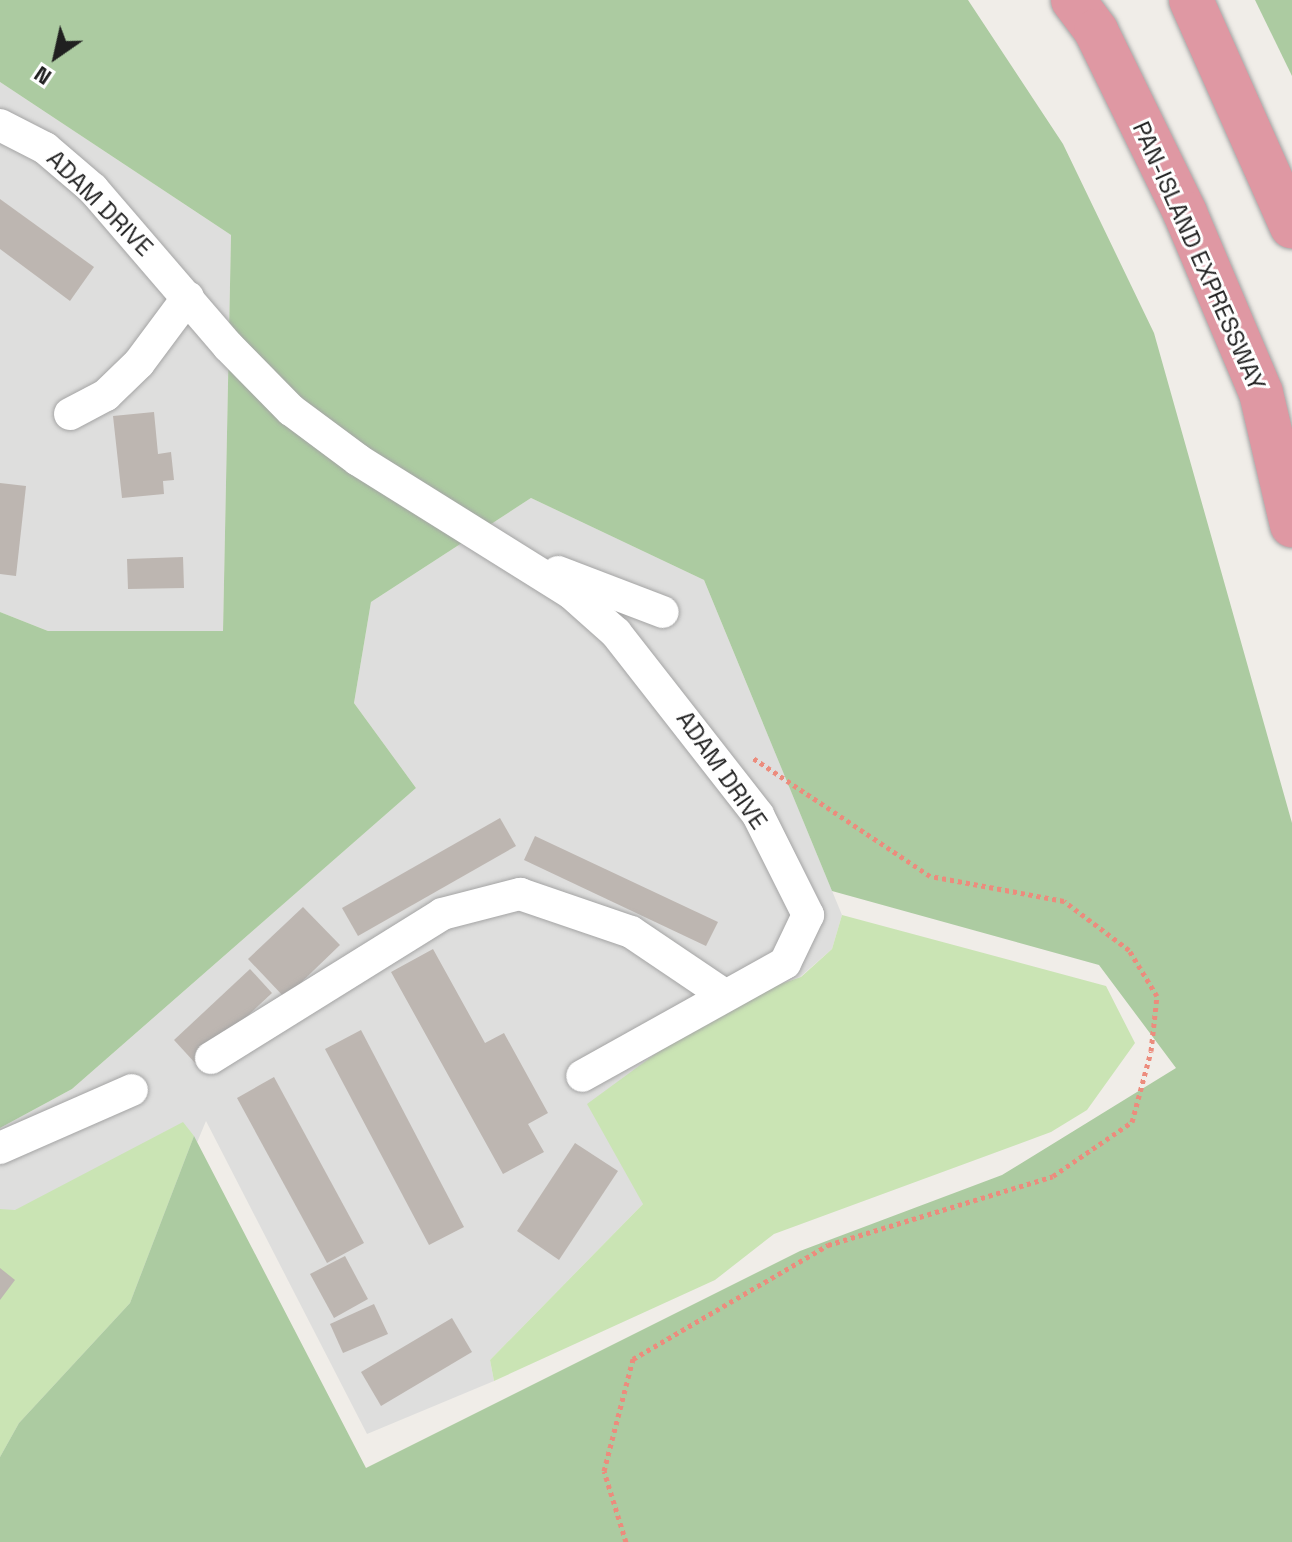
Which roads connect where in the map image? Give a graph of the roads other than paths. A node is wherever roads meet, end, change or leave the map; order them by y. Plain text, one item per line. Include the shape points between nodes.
1 (1073, 0) edge
2 (1191, 0) edge
3 (0, 125) edge
4 (1292, 227) edge
5 (188, 297) junction
6 (70, 414) dead end
7 (1292, 525) edge
8 (518, 555) junction
9 (663, 612) dead end
10 (723, 994) junction
11 (211, 1058) dead end
12 (582, 1076) dead end
13 (132, 1090) dead end
14 (0, 1148) edge

1 - 7 highway, PAN-ISLAND EXPRESSWAY via 1096,31 1185,213 1261,393
2 - 4 highway
3 - 5 street, ADAM DRIVE via 45,148 93,189
5 - 6 street via 139,363 106,395
5 - 8 street, ADAM DRIVE via 291,410 358,460
8 - 9 street, ADAM DRIVE
8 - 10 street, ADAM DRIVE via 616,633 679,709 758,815 808,915 785,963
10 - 11 street via 631,932 520,894 442,914
10 - 12 street via 615,1062
13 - 14 street

